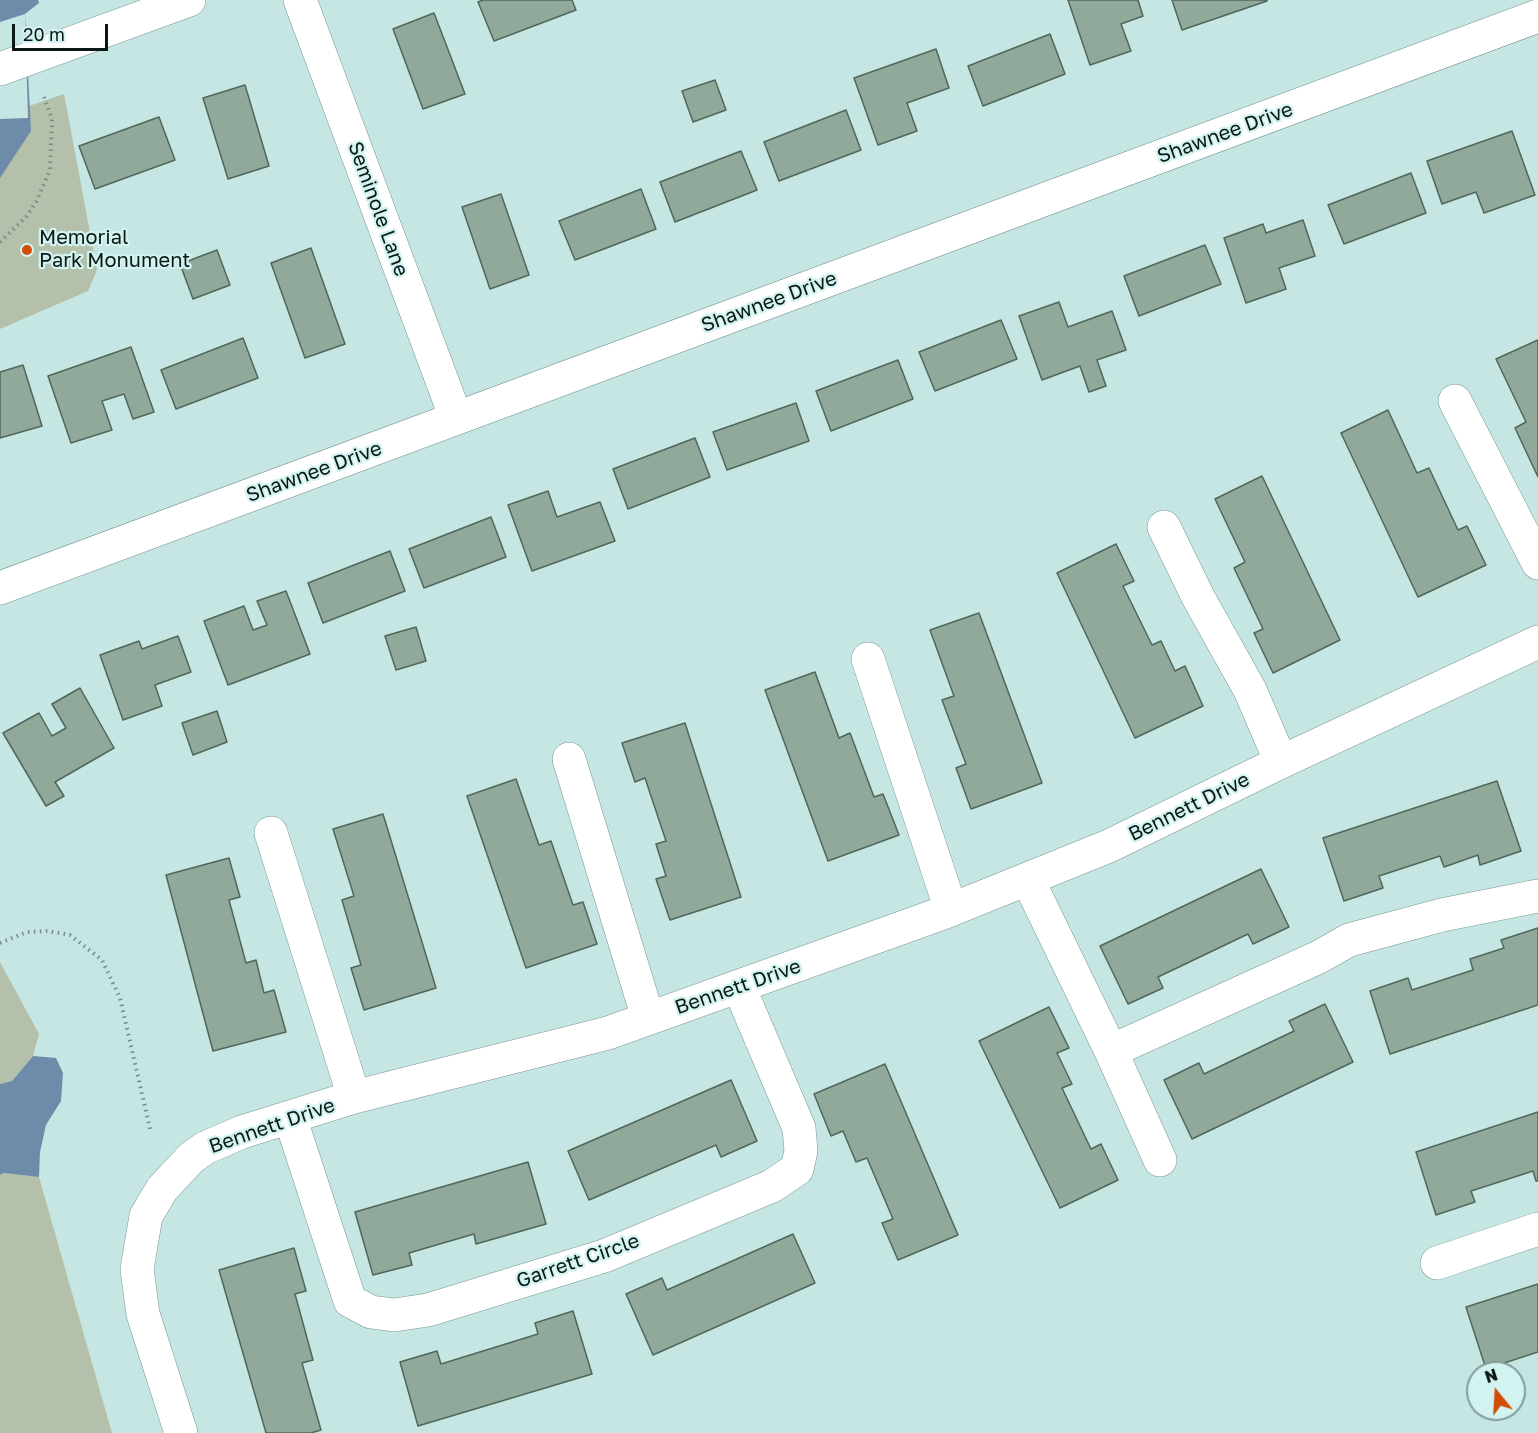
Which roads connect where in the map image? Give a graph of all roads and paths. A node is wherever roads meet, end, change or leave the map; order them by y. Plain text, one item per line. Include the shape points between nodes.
1 (189, 0) edge
2 (300, 0) edge
3 (1538, 16) edge
4 (13, 64) edge
5 (44, 97) dead end
6 (0, 242) edge
7 (1455, 401) dead end
8 (456, 418) junction
9 (1164, 527) dead end
10 (1538, 563) edge
11 (0, 588) edge
12 (1535, 652) edge
13 (868, 659) dead end
14 (569, 759) dead end
15 (1281, 762) junction
16 (271, 833) dead end
17 (1028, 879) junction
18 (1538, 896) edge
19 (951, 910) junction
20 (0, 943) edge
21 (739, 987) junction
22 (648, 1018) junction
23 (1111, 1051) junction
24 (354, 1097) junction
25 (290, 1117) junction
26 (151, 1133) dead end
27 (1160, 1160) dead end
28 (1538, 1229) edge
29 (1437, 1263) dead end
30 (181, 1433) edge

1 - 4 street
2 - 8 street, Seminole Lane
3 - 8 street, Shawnee Drive
5 - 6 path via 52,119 50,170 26,217
7 - 10 street
8 - 11 street, Shawnee Drive
9 - 15 street via 1250,690
12 - 15 street, Bennett Drive
13 - 19 street
14 - 22 street
15 - 17 street, Bennett Drive via 1109,846
16 - 24 street
17 - 19 street, Bennett Drive
17 - 23 street
18 - 23 street via 1442,915 1349,940
19 - 21 street, Bennett Drive
20 - 26 path via 27,932 70,934 102,960 120,998
21 - 22 street, Bennett Drive
21 - 25 street, Garrett Circle via 799,1128 801,1151 797,1169 772,1186 604,1256 428,1310 394,1316 371,1312 350,1301
22 - 24 street, Bennett Drive via 608,1033
23 - 27 street
24 - 25 street, Bennett Drive
25 - 30 street, Bennett Drive via 220,1140 190,1158 162,1189 146,1216 136,1269 139,1292
28 - 29 street

